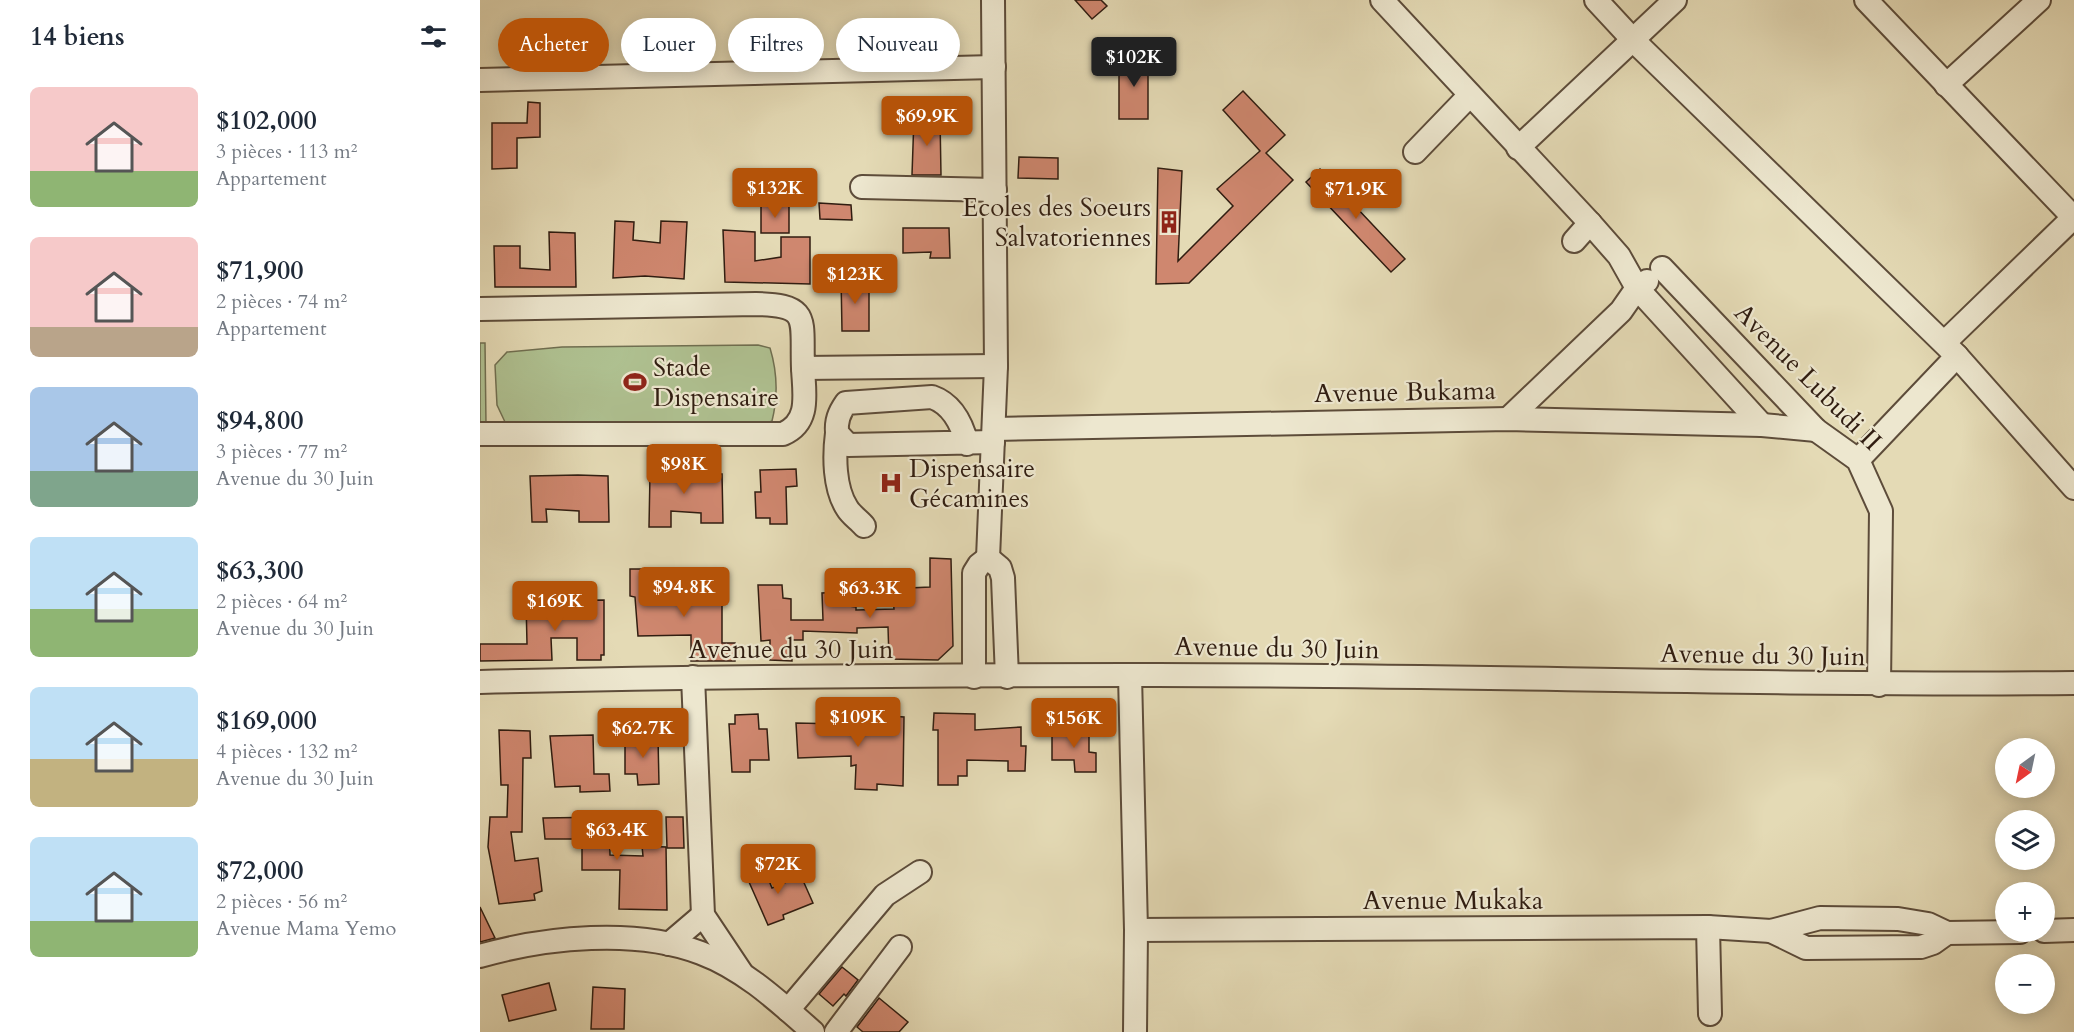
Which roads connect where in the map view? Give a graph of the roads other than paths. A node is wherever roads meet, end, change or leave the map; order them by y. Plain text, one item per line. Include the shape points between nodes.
1 (993, 0) edge
2 (1382, 0) edge
3 (1596, 0) edge
4 (1675, 0) edge
5 (1866, 0) edge
6 (2039, 0) edge
7 (1634, 41) junction
8 (994, 67) junction
9 (480, 80) edge
10 (1946, 85) junction
11 (1470, 95) junction
12 (1518, 148) junction
13 (1415, 152) dead end
14 (861, 188) dead end
15 (995, 190) junction
16 (2074, 218) edge
17 (1590, 223) junction
18 (1574, 241) dead end
19 (1618, 256) junction
20 (1662, 268) junction
21 (1637, 288) junction
22 (480, 309) edge
23 (1951, 349) junction
24 (996, 366) junction
25 (803, 368) junction
26 (1508, 419) junction
27 (1762, 425) junction
28 (1816, 430) junction
29 (837, 433) junction
30 (480, 434) edge
31 (994, 436) junction
32 (967, 444) junction
33 (1858, 460) junction
34 (2074, 488) edge
35 (864, 526) dead end
36 (988, 558) junction
37 (1130, 675) junction
38 (693, 677) junction
39 (974, 677) junction
40 (1007, 677) junction
41 (480, 682) edge
42 (2074, 683) edge
43 (1879, 685) junction
44 (920, 872) dead end
45 (703, 915) junction
46 (1708, 927) junction
47 (1136, 930) junction
48 (2074, 930) edge
49 (2055, 931) edge
50 (1995, 932) edge
51 (669, 944) junction
52 (900, 947) dead end
53 (480, 956) edge
54 (741, 974) junction
55 (788, 1010) junction
56 (1710, 1014) dead end
57 (813, 1032) edge
58 (836, 1032) edge
59 (1135, 1032) edge

1 - 8 street
2 - 11 street
3 - 7 street
4 - 7 street
5 - 10 street
6 - 10 street
7 - 12 street
7 - 23 street
8 - 9 street
8 - 15 street
10 - 16 street
11 - 12 street
11 - 13 street
12 - 17 street
14 - 15 street
15 - 24 street
16 - 23 street
17 - 18 street
17 - 19 street
19 - 20 street
19 - 21 street
20 - 21 street
20 - 28 street, Avenue Lubudi II
21 - 26 street via 1621,311
21 - 27 street
22 - 25 street via 786,306 795,309 800,317
23 - 33 street
23 - 34 street
24 - 25 street
24 - 31 street
25 - 30 street via 804,413 797,426 783,434
26 - 27 street, Avenue Bukama
26 - 31 street, Avenue Bukama
27 - 28 street, Avenue Bukama
28 - 33 street, Avenue Lubudi II
29 - 32 street, Avenue Bukama via 848,445 857,446
29 - 32 street via 840,411 846,403 932,397 951,410
29 - 35 street via 834,451 839,489 847,508
31 - 32 street, Avenue Bukama
31 - 36 street
33 - 43 street, Avenue Lubudi II via 1881,511
36 - 39 street via 974,573
36 - 40 street via 1000,568 1003,578
37 - 40 street, Avenue du 30 Juin
37 - 43 street, Avenue du 30 Juin
37 - 47 street
38 - 39 street, Avenue du 30 Juin
38 - 41 street, Avenue du 30 Juin
38 - 45 street
39 - 40 street, Avenue du 30 Juin
42 - 43 street, Avenue du 30 Juin
44 - 55 street via 885,895
45 - 51 street
45 - 54 street
46 - 47 street, Avenue Mukaka
46 - 50 street, Avenue Mukaka via 1771,931 1806,948 1921,947 1947,933
46 - 56 street
47 - 59 street
48 - 49 street
51 - 53 street via 624,938 547,941
51 - 54 street via 701,953
52 - 58 street
54 - 55 street
55 - 57 street

